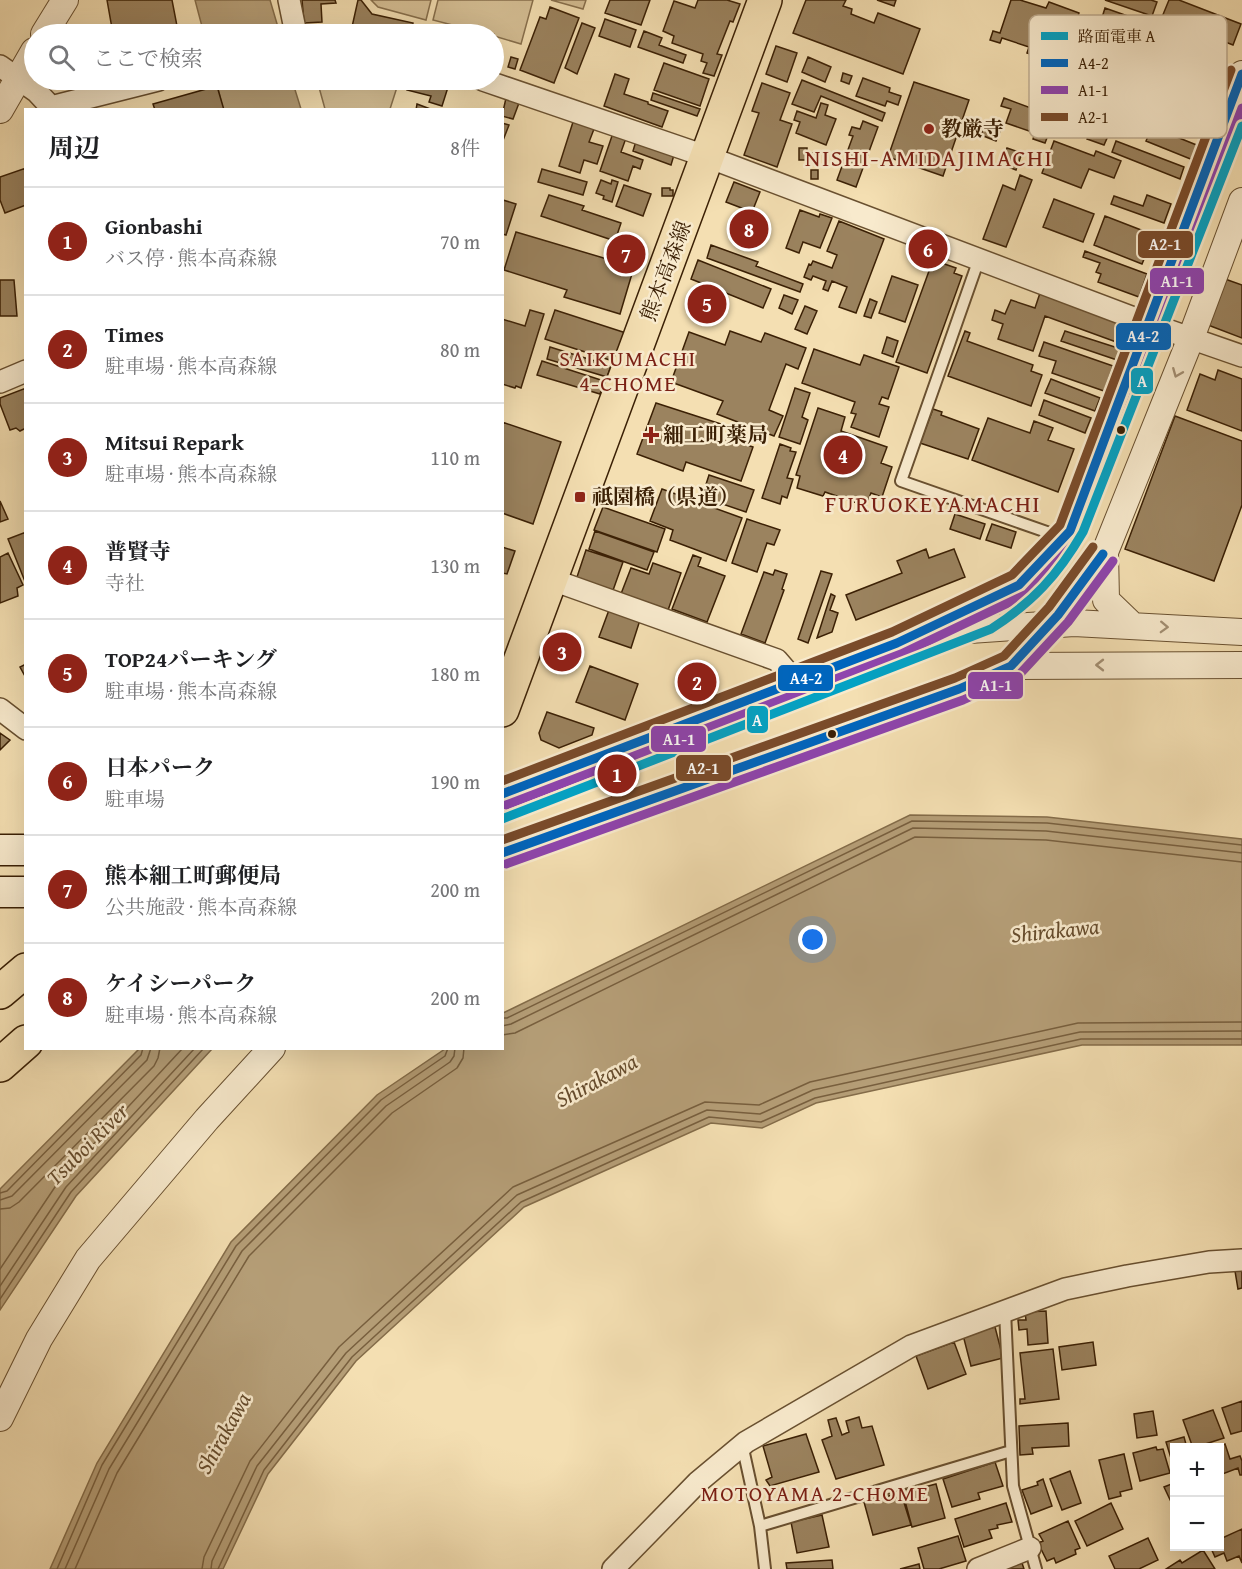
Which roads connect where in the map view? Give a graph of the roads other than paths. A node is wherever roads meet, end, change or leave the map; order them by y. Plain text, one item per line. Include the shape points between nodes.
1 (65, 0) edge
2 (289, 0) edge
3 (765, 0) edge
4 (50, 24) edge
5 (294, 24) edge
6 (24, 59) edge
7 (9, 72) edge
8 (1242, 74) edge
9 (24, 83) edge
10 (504, 87) edge
11 (34, 90) edge
12 (120, 90) edge
13 (51, 108) edge
14 (0, 110) edge
15 (1227, 113) edge
16 (1218, 138) edge
17 (708, 157) junction
18 (1242, 201) edge
19 (979, 260) junction
20 (1147, 323) junction
21 (1191, 338) junction
22 (1242, 356) edge
23 (24, 372) edge
24 (0, 382) edge
25 (1064, 538) junction
26 (1105, 552) junction
27 (550, 579) junction
28 (1048, 625) junction
29 (1133, 626) junction
30 (1242, 632) edge
31 (897, 643) junction
32 (1242, 665) edge
33 (1011, 666) junction
34 (796, 682) junction
35 (504, 705) edge
36 (0, 709) edge
37 (24, 727) edge
38 (504, 793) edge
39 (0, 850) edge
40 (24, 850) edge
41 (504, 852) edge
42 (0, 892) edge
43 (24, 892) edge
44 (24, 972) edge
45 (0, 992) edge
46 (24, 1044) edge
47 (270, 1050) edge
48 (0, 1065) edge
49 (1242, 1260) edge
50 (1005, 1311) junction
51 (0, 1418) edge
52 (742, 1444) junction
53 (1011, 1451) junction
54 (760, 1526) junction
55 (1030, 1548) junction
56 (613, 1569) edge
57 (765, 1569) edge
58 (978, 1569) edge
59 (1036, 1569) edge

1 - 4 street
2 - 5 street
3 - 17 main road, 熊本高森線
6 - 7 street
7 - 9 street
7 - 14 street
8 - 15 street
10 - 17 street
11 - 13 street
12 - 13 street
16 - 20 street
17 - 19 street
17 - 27 main road, 熊本高森線
18 - 21 street
19 - 20 street
19 - 25 lane via 901,481
20 - 21 street
20 - 25 street via 1070,531
21 - 22 street
21 -> 26 street
23 - 24 street
25 - 31 street via 1019,585
26 - 28 street
26 - 29 street via 1106,600
27 - 34 street via 777,660
27 - 35 main road, 熊本高森線
28 - 29 street
28 - 31 street via 955,631
28 - 33 street
29 -> 30 street
31 - 34 street
32 -> 33 street
33 - 41 street via 959,690
34 - 38 street
36 - 37 street
39 - 40 main road
42 - 43 main road
44 - 45 main road
46 - 48 main road
47 - 51 street via 88,1259 39,1339
49 - 50 street via 1065,1289
50 - 52 street via 911,1346
50 - 53 lane
52 - 54 lane
52 - 56 street via 698,1482
53 - 54 lane
53 - 55 lane via 1013,1486
54 - 57 lane
55 - 58 street
55 - 59 lane

